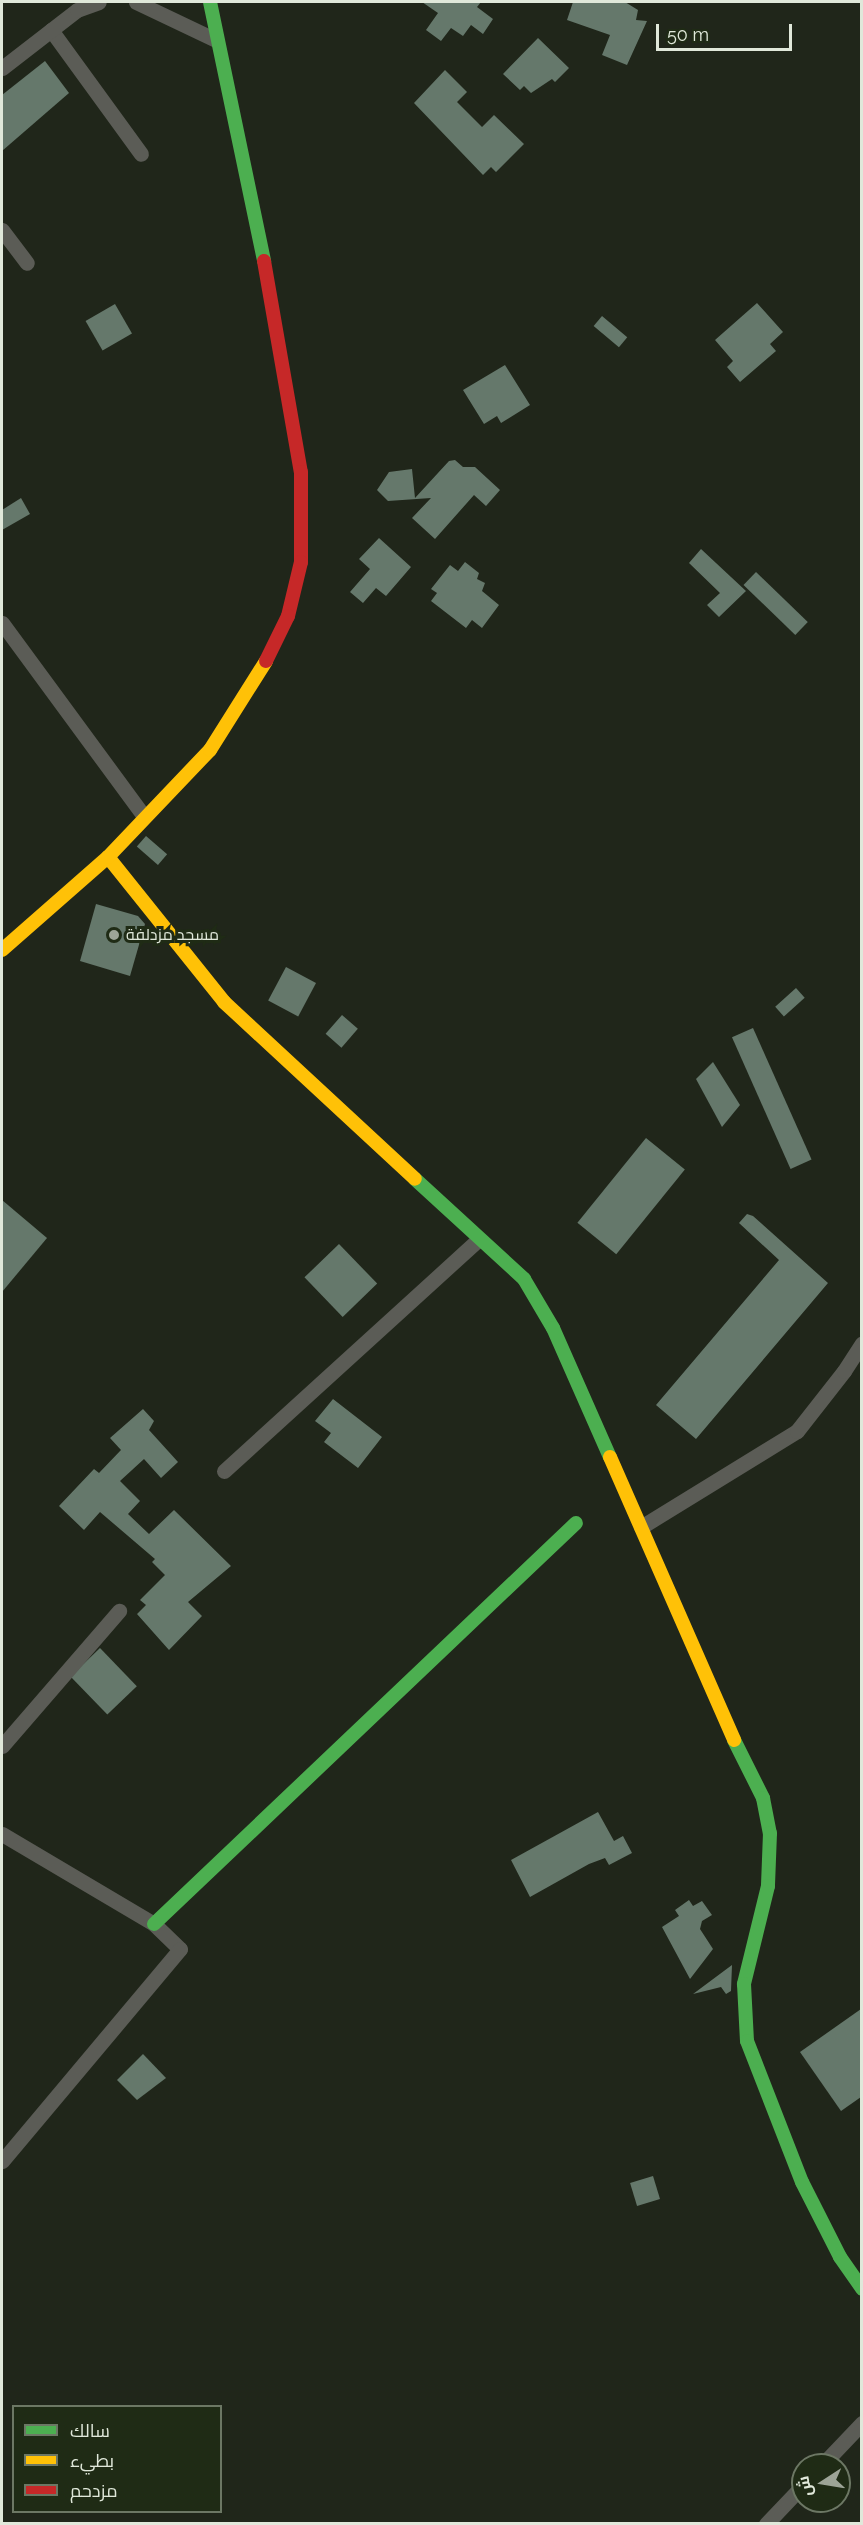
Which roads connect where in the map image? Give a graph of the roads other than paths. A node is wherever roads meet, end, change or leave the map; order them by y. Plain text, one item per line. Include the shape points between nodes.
1 (99, 2) edge
2 (136, 2) edge
3 (166, 2) edge
4 (210, 2) edge
5 (179, 20) junction
6 (51, 30) junction
7 (216, 40) junction
8 (2, 68) edge
9 (141, 154) dead end
10 (2, 230) edge
11 (27, 263) dead end
12 (2, 623) edge
13 (144, 816) junction
14 (108, 856) junction
15 (2, 950) edge
16 (478, 1240) junction
17 (861, 1343) edge
18 (224, 1471) dead end
19 (576, 1523) dead end
20 (641, 1527) junction
21 (119, 1611) dead end
22 (2, 1746) edge
23 (2, 1834) edge
24 (154, 1924) junction
25 (2, 2161) edge
26 (861, 2289) edge
27 (861, 2423) edge
28 (833, 2453) edge
29 (791, 2497) edge
30 (766, 2523) edge

1 - 6 street via 77,10
2 - 5 street
3 - 5 street
4 - 7 street
5 - 7 street
6 - 8 street
6 - 9 street
7 - 13 street via 282,350 301,472 301,562 288,616 237,710 210,750
10 - 11 street
12 - 13 street
13 - 14 street
14 - 15 street
14 - 16 street via 224,1002
16 - 18 street
16 - 20 street via 524,1279 539,1302
17 - 20 street via 797,1431
19 - 24 street
20 - 26 street via 710,1691 763,1798 770,1833 768,1886 744,1984 747,2041 802,2182
21 - 22 street
23 - 24 street
24 - 25 street via 178,1944 179,1953
27 - 28 street
29 - 30 street

